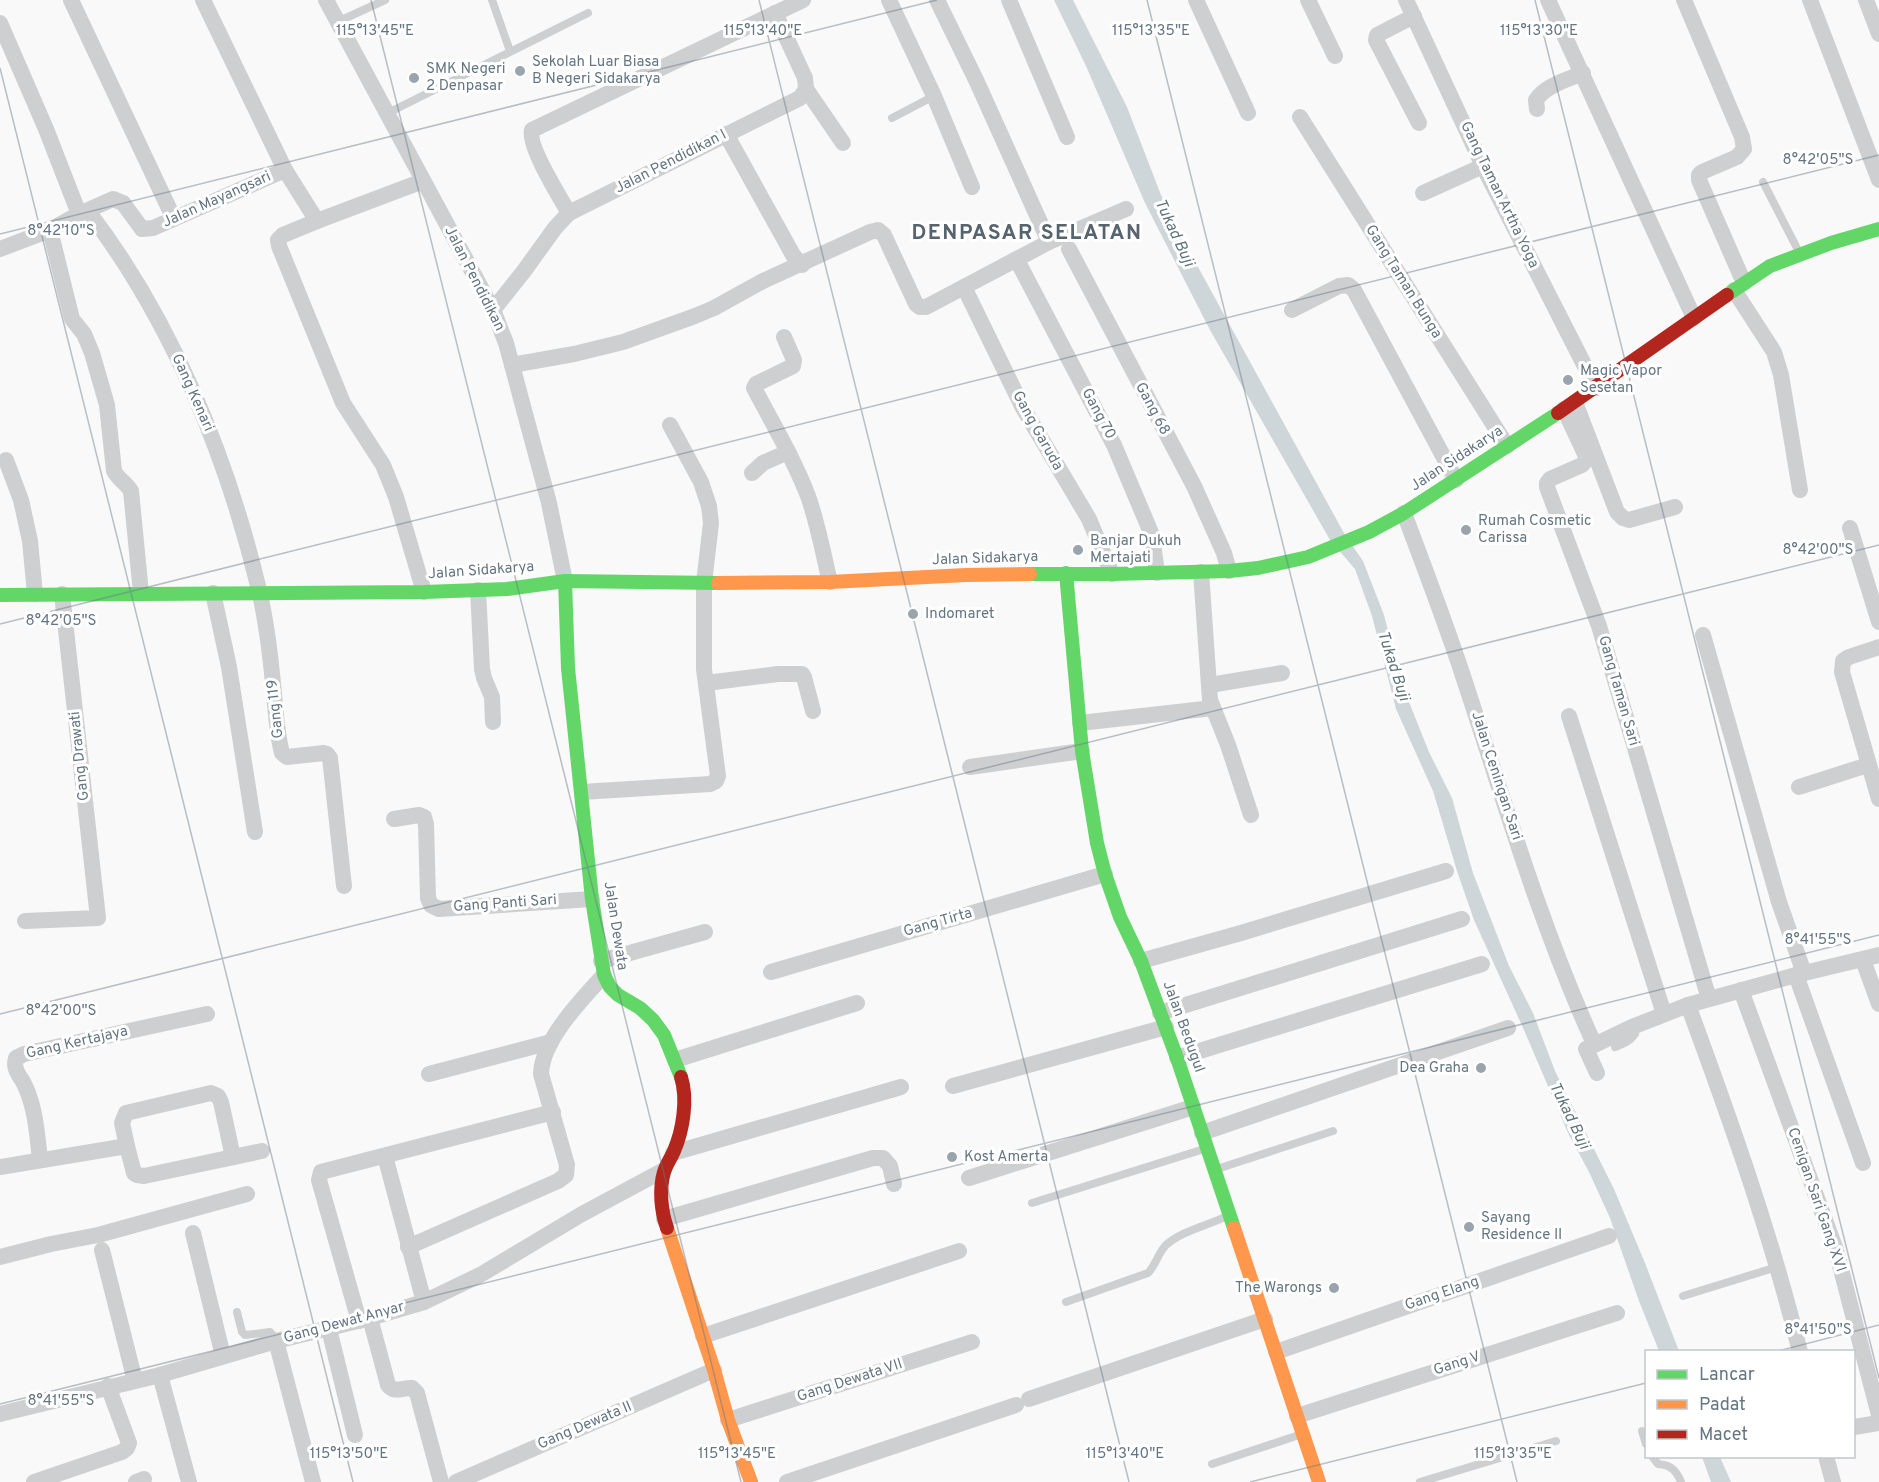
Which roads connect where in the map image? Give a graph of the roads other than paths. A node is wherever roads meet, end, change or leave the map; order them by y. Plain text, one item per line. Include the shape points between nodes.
1 (71, 0) edge
2 (202, 0) edge
3 (326, 0) edge
4 (385, 0) edge
5 (492, 0) edge
6 (803, 0) edge
7 (889, 0) edge
8 (937, 0) edge
9 (1009, 0) edge
10 (1196, 0) edge
11 (1308, 0) edge
12 (1406, 0) edge
13 (1548, 0) edge
14 (1684, 0) edge
15 (1810, 0) edge
16 (1866, 0) edge
17 (588, 13) dead end
18 (775, 13) junction
19 (1414, 16) junction
20 (338, 22) junction
21 (0, 23) edge
22 (1879, 34) edge
23 (510, 51) junction
24 (1335, 56) dead end
25 (1583, 74) junction
26 (806, 89) junction
27 (934, 96) junction
28 (1537, 109) dead end
29 (388, 113) junction
30 (1248, 113) dead end
31 (1300, 117) dead end
32 (892, 118) dead end
33 (1419, 123) dead end
34 (726, 134) junction
35 (1067, 137) dead end
36 (843, 143) dead end
37 (1483, 166) junction
38 (285, 170) junction
39 (423, 180) junction
40 (1879, 180) edge
41 (1763, 182) dead end
42 (972, 187) dead end
43 (1423, 193) dead end
44 (1126, 209) dead end
45 (83, 212) junction
46 (569, 213) junction
47 (174, 219) junction
48 (317, 221) junction
49 (1879, 229) edge
50 (50, 230) junction
51 (1049, 242) junction
52 (0, 249) edge
53 (1069, 249) dead end
54 (1800, 254) junction
55 (1019, 264) dead end
56 (802, 265) junction
57 (964, 287) junction
58 (1739, 287) junction
59 (493, 310) junction
60 (1292, 310) dead end
61 (1694, 318) junction
62 (784, 337) dead end
63 (512, 365) junction
64 (1596, 388) junction
65 (1569, 406) junction
66 (670, 425) dead end
67 (1507, 446) junction
68 (788, 452) junction
69 (6, 460) dead end
70 (752, 473) dead end
71 (1456, 480) junction
72 (1800, 490) dead end
73 (1675, 507) dead end
74 (1404, 513) junction
75 (1850, 528) dead end
76 (1229, 571) junction
77 (1201, 572) junction
78 (1066, 573) junction
79 (1157, 573) junction
80 (1112, 574) junction
81 (565, 581) junction
82 (830, 582) junction
83 (704, 583) junction
84 (478, 590) junction
85 (424, 591) junction
86 (259, 592) junction
87 (141, 593) junction
88 (213, 593) junction
89 (35, 594) junction
90 (62, 594) junction
91 (0, 595) edge
92 (1879, 621) edge
93 (1703, 635) dead end
94 (1879, 647) edge
95 (1282, 673) dead end
96 (706, 683) junction
97 (1210, 685) junction
98 (1213, 708) junction
99 (813, 711) dead end
100 (1569, 716) dead end
101 (493, 723) dead end
102 (1080, 723) junction
103 (1082, 751) junction
104 (1868, 765) junction
105 (970, 767) dead end
106 (1799, 787) dead end
107 (582, 792) junction
108 (1879, 799) edge
109 (1251, 815) dead end
110 (394, 819) dead end
111 (255, 832) dead end
112 (1446, 871) dead end
113 (1105, 874) junction
114 (344, 886) dead end
115 (592, 899) junction
116 (1462, 919) dead end
117 (25, 921) dead end
118 (705, 932) dead end
119 (1871, 957) edge
120 (1141, 961) junction
121 (1482, 964) dead end
122 (602, 968) junction
123 (771, 972) dead end
124 (1800, 974) junction
125 (1741, 990) junction
126 (1709, 999) junction
127 (857, 1003) dead end
128 (1879, 1004) edge
129 (1688, 1005) junction
130 (207, 1014) dead end
131 (1664, 1014) junction
132 (1163, 1020) junction
133 (1632, 1027) junction
134 (1508, 1028) dead end
135 (1591, 1037) dead end
136 (552, 1042) junction
137 (1615, 1047) dead end
138 (1177, 1058) junction
139 (675, 1060) junction
140 (1598, 1073) dead end
141 (429, 1074) dead end
142 (953, 1086) dead end
143 (901, 1087) dead end
144 (1193, 1107) junction
145 (553, 1112) junction
146 (1334, 1131) dead end
147 (1205, 1141) junction
148 (127, 1146) junction
149 (262, 1151) dead end
150 (673, 1153) junction
151 (385, 1156) junction
152 (233, 1157) junction
153 (40, 1159) junction
154 (1863, 1163) dead end
155 (0, 1167) edge
156 (664, 1170) junction
157 (1215, 1170) junction
158 (969, 1178) dead end
159 (894, 1184) dead end
160 (247, 1194) dead end
161 (1032, 1203) dead end
162 (1230, 1215) junction
163 (664, 1220) junction
164 (193, 1233) dead end
165 (1609, 1236) dead end
166 (408, 1248) junction
167 (102, 1250) dead end
168 (959, 1251) dead end
169 (0, 1257) edge
170 (1777, 1267) junction
171 (1683, 1296) dead end
172 (424, 1302) junction
173 (1066, 1302) dead end
174 (237, 1312) dead end
175 (1617, 1313) dead end
176 (364, 1319) junction
177 (1265, 1319) junction
178 (329, 1329) junction
179 (703, 1336) junction
180 (276, 1341) junction
181 (972, 1342) dead end
182 (1799, 1350) edge
183 (1276, 1352) junction
184 (223, 1356) junction
185 (714, 1370) junction
186 (160, 1375) junction
187 (135, 1381) junction
188 (108, 1386) junction
189 (0, 1413) edge
190 (1879, 1415) edge
191 (1297, 1416) junction
192 (728, 1420) junction
193 (1879, 1423) edge
194 (1855, 1427) edge
195 (1642, 1431) dead end
196 (1302, 1434) junction
197 (355, 1435) dead end
198 (1645, 1439) edge
199 (1556, 1441) dead end
200 (1654, 1458) edge
201 (1827, 1458) edge
202 (1212, 1464) dead end
203 (34, 1482) edge
204 (189, 1482) edge
205 (313, 1482) edge
206 (441, 1482) edge
207 (456, 1482) edge
208 (751, 1482) edge
209 (786, 1482) edge
210 (1318, 1482) edge
211 (1420, 1482) edge
212 (1681, 1482) edge
213 (1833, 1482) edge

1 - 47 street
2 - 38 street
3 - 20 street, Jalan Pendidikan
4 - 20 lane
5 - 23 lane
6 - 18 street
7 - 27 street
8 - 51 street
9 - 35 street
10 - 30 street
11 - 24 street
12 - 19 street, Gang Taman Artha Yoga
13 - 25 street
14 - 58 street via 1744,149 1737,157 1699,175
15 - 40 street
16 - 22 street
17 - 23 lane
18 - 26 street via 805,78
18 - 46 street via 532,130 531,139
19 - 33 street via 1377,35 1376,40
19 - 37 street, Gang Taman Artha Yoga
20 - 29 street, Jalan Pendidikan
21 - 45 street, Gang Kenari
23 - 29 lane
25 - 28 street via 1540,93
25 - 61 street
26 - 34 street, Jalan Pendidikan I via 800,98
26 - 36 street
27 - 32 lane
27 - 42 street
29 - 39 street, Jalan Pendidikan
31 - 67 street, Gang Taman Bunga
34 - 46 street, Jalan Pendidikan I
34 - 56 street
37 - 43 street
37 - 64 street, Gang Taman Artha Yoga
38 - 47 street, Jalan Mayangsari
38 - 48 street, Jalan Mayangsari
39 - 48 street
39 - 59 street, Jalan Pendidikan
41 - 54 lane
44 - 51 street
45 - 47 street, Jalan Mayangsari via 117,200 142,229
45 - 50 street, Jalan Mayangsari
45 - 86 street, Gang Kenari via 144,294 181,365 231,489
46 - 59 street, Jalan Pendidikan I
48 - 85 street via 282,235 279,246 343,403 382,465 396,497
49 - 54 street, Jalan Sidakarya
50 - 52 street, Jalan Mayangsari
50 - 87 street via 72,320 92,352 107,405 114,471 131,491
51 - 57 street
53 - 76 street, Gang 68 via 1194,486
54 - 58 street, Jalan Sidakarya via 1770,266
55 - 79 street, Gang 70 via 1114,445 1152,535
56 - 57 street via 878,230 920,307
56 - 63 street via 714,308 623,342
57 - 80 street, Gang Garuda via 1023,408 1089,519
58 - 61 street, Jalan Sidakarya
58 - 72 street via 1774,351
59 - 63 street, Jalan Pendidikan
60 - 71 street via 1339,286 1348,285 1354,290
61 - 64 street, Jalan Sidakarya
62 - 68 street via 793,366 754,388
63 - 81 street, Jalan Pendidikan via 549,503
64 - 65 street, Jalan Sidakarya
65 - 67 street, Jalan Sidakarya
65 - 73 street via 1623,518 1629,520
65 - 126 street, Gang Taman Sari via 1586,461 1547,483 1599,626
66 - 83 street via 701,482 709,506 711,523
67 - 71 street, Jalan Sidakarya
68 - 70 street
68 - 82 street via 816,520
69 - 89 street via 21,500 30,541
71 - 74 street, Jalan Sidakarya
74 - 76 street, Jalan Sidakarya via 1308,557
74 - 135 street, Jalan Ceningan Sari via 1538,903
75 - 92 street
76 - 77 street, Jalan Sidakarya
77 - 79 street, Jalan Sidakarya
77 - 97 street
78 - 80 street, Jalan Sidakarya
78 - 82 street, Jalan Sidakarya
78 - 102 street, Jalan Bedugul
79 - 80 street, Jalan Sidakarya
81 - 83 street, Jalan Sidakarya
81 - 84 street, Jalan Sidakarya
81 - 107 street, Jalan Dewata via 568,668
82 - 83 street, Jalan Sidakarya
83 - 96 street
84 - 85 street, Jalan Sidakarya
84 - 101 street via 482,669 492,697
85 - 86 street, Jalan Sidakarya
86 - 88 street, Jalan Sidakarya
86 - 114 street, Gang 119 via 282,753 287,757 324,753 330,758
87 - 88 street, Jalan Sidakarya
87 - 90 street, Jalan Sidakarya
88 - 111 street via 230,667
89 - 90 street, Jalan Sidakarya
89 - 91 street, Jalan Sidakarya
90 - 117 street, Gang Drawati via 98,918
93 - 124 street
94 - 104 street via 1849,657 1842,667
95 - 97 street
96 - 99 street via 797,672 804,677
96 - 107 street via 718,776 713,784
97 - 98 street
98 - 102 street
98 - 109 street
100 - 131 street
102 - 103 street, Jalan Bedugul
103 - 105 street
103 - 113 street, Jalan Bedugul
104 - 106 street
104 - 108 street
107 - 115 street, Jalan Dewata
110 - 115 street, Gang Panti Sari via 424,817 428,897 431,905 439,909
112 - 120 street
113 - 120 street, Jalan Bedugul
113 - 123 street, Gang Tirta
115 - 122 street, Jalan Dewata
116 - 132 street
118 - 122 street
119 - 124 street
119 - 128 street
120 - 132 street, Jalan Bedugul
121 - 138 street
122 - 136 street
122 - 139 street, Jalan Dewata via 610,987 653,1020
124 - 125 street
124 - 154 street
125 - 126 street
125 - 190 street, Cenigan Sari Gang XVI via 1836,1250
126 - 129 street
127 - 139 street
129 - 131 street
129 - 170 street via 1731,1120
130 - 153 street, Gang Kertajaya via 16,1058 15,1068 25,1084 35,1117
131 - 133 street
132 - 138 street, Jalan Bedugul
132 - 142 street
133 - 137 lane via 1632,1038
133 - 140 street via 1586,1049
134 - 147 street
136 - 141 street
136 - 145 street via 544,1054 540,1074
138 - 144 street, Jalan Bedugul
139 - 150 street, Jalan Dewata via 683,1083 684,1104
143 - 150 street
144 - 147 street, Jalan Bedugul
144 - 158 street
145 - 151 street
145 - 166 street via 566,1174
146 - 157 lane
147 - 157 street, Jalan Bedugul
147 - 161 lane
148 - 152 street via 132,1169 140,1176
148 - 152 street via 122,1123 126,1113 208,1093 222,1102
148 - 153 street
149 - 152 street
150 - 156 street, Jalan Dewata
151 - 166 street
151 - 176 street via 328,1169 319,1175
153 - 155 street
156 - 163 street, Jalan Dewata
156 - 172 street, Gang Dewat Anyar via 480,1275
157 - 162 street, Jalan Bedugul
159 - 163 street via 884,1158 873,1158
160 - 169 street
162 - 173 lane via 1165,1246 1148,1273
162 - 177 street, Jalan Bedugul
163 - 179 street, Jalan Dewata
164 - 184 street
165 - 183 street, Gang Elang
166 - 172 street
167 - 187 street
168 - 179 street
170 - 171 lane
170 - 182 street
172 - 176 street, Gang Dewat Anyar
174 - 180 lane via 246,1335 270,1332
175 - 191 street, Gang V
176 - 178 street, Gang Dewat Anyar
176 - 206 street via 390,1388 412,1388 417,1393
177 - 183 street, Jalan Bedugul
177 - 209 street
178 - 180 street, Gang Dewat Anyar
178 - 197 street
179 - 185 street, Jalan Dewata
180 - 184 street, Gang Dewat Anyar
180 - 205 street
181 - 192 street, Gang Dewata VII
183 - 191 street, Jalan Bedugul
184 - 186 street, Gang Dewat Anyar
185 - 192 street, Jalan Dewata
185 - 207 street, Gang Dewata II
186 - 187 street, Gang Dewat Anyar
186 - 204 street
187 - 188 street, Gang Dewat Anyar
188 - 189 street, Gang Dewat Anyar
188 - 203 street via 128,1448
191 - 196 street, Jalan Bedugul
192 - 208 street, Jalan Dewata
193 - 194 street
195 - 198 lane
196 - 202 lane
196 - 210 street, Jalan Bedugul
199 - 211 lane
200 - 212 lane via 1658,1464 1677,1471
201 - 213 street

